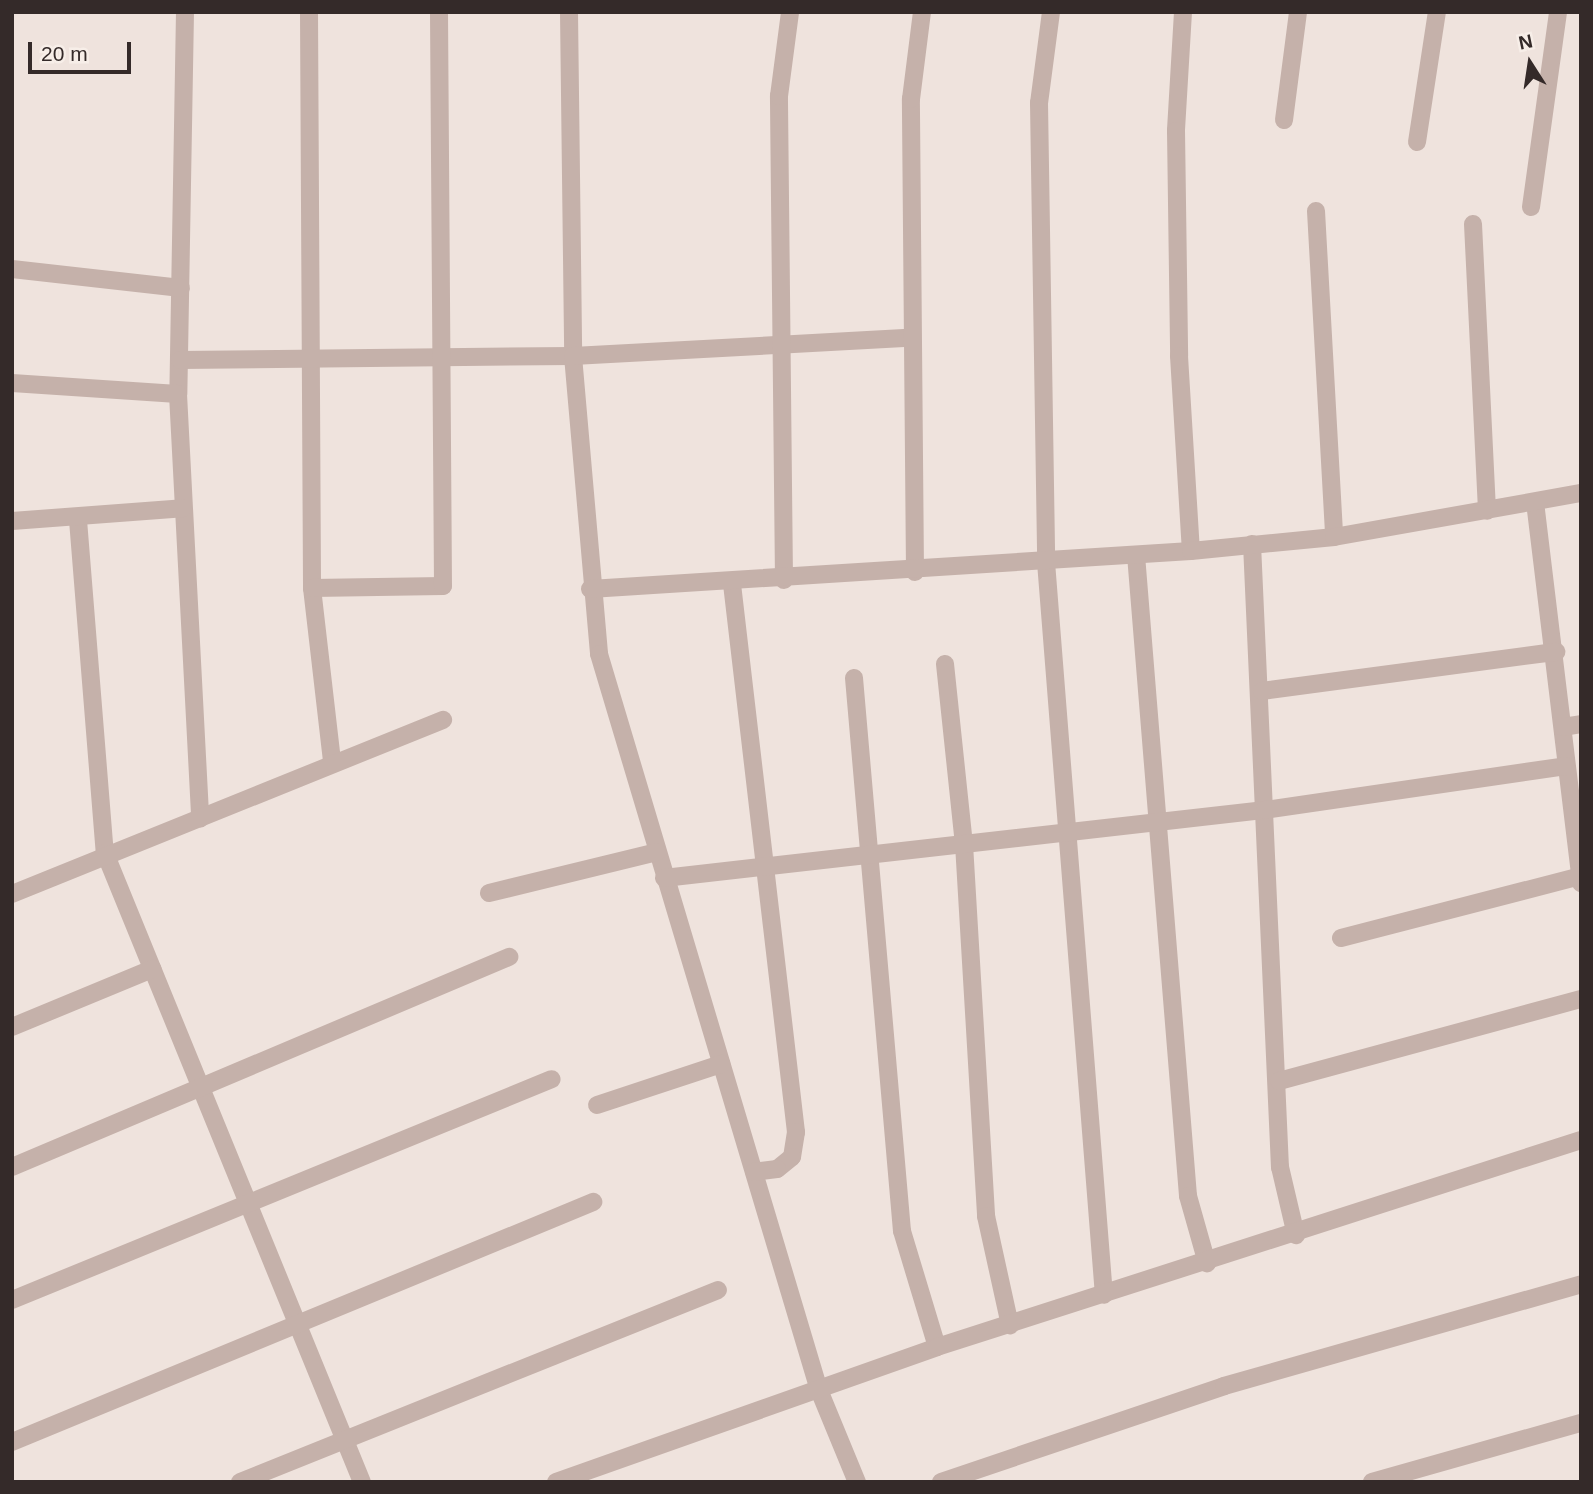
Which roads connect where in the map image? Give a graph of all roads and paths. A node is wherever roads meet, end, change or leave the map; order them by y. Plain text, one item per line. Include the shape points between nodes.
1 (185, 12) edge
2 (309, 12) edge
3 (439, 12) edge
4 (569, 12) edge
5 (790, 12) edge
6 (922, 12) edge
7 (1051, 12) edge
8 (1183, 12) edge
9 (1298, 12) edge
10 (1437, 12) edge
11 (1558, 12) edge
12 (1284, 120) dead end
13 (1416, 142) dead end
14 (1531, 207) dead end
15 (1316, 211) dead end
16 (1473, 224) dead end
17 (12, 269) edge
18 (181, 288) junction
19 (909, 338) junction
20 (784, 344) junction
21 (314, 354) junction
22 (443, 356) junction
23 (573, 356) junction
24 (180, 360) junction
25 (12, 383) edge
26 (178, 394) junction
27 (1581, 494) edge
28 (1535, 502) junction
29 (183, 508) junction
30 (1487, 512) junction
31 (78, 520) junction
32 (12, 521) edge
33 (1334, 537) junction
34 (1252, 544) junction
35 (1191, 551) junction
36 (1136, 555) junction
37 (1046, 562) junction
38 (915, 572) junction
39 (784, 580) junction
40 (732, 584) junction
41 (312, 588) junction
42 (590, 589) junction
43 (1556, 652) junction
44 (945, 664) dead end
45 (854, 678) dead end
46 (1262, 691) junction
47 (443, 720) dead end
48 (1572, 726) edge
49 (332, 760) junction
50 (1566, 766) junction
51 (1265, 810) junction
52 (200, 818) junction
53 (1157, 822) junction
54 (1066, 832) junction
55 (1580, 842) edge
56 (964, 844) junction
57 (657, 852) junction
58 (104, 853) junction
59 (870, 854) junction
60 (765, 866) junction
61 (1580, 876) edge
62 (664, 878) junction
63 (1581, 883) edge
64 (489, 893) dead end
65 (12, 894) edge
66 (1341, 938) dead end
67 (509, 957) dead end
68 (152, 969) junction
69 (1581, 999) edge
70 (12, 1027) edge
71 (721, 1064) junction
72 (552, 1079) dead end
73 (1279, 1082) junction
74 (204, 1087) junction
75 (597, 1105) dead end
76 (1581, 1140) edge
77 (12, 1167) edge
78 (754, 1172) junction
79 (593, 1202) dead end
80 (252, 1206) junction
81 (1296, 1234) junction
82 (1207, 1263) junction
83 (1581, 1284) edge
84 (718, 1290) dead end
85 (1104, 1295) junction
86 (12, 1300) edge
87 (300, 1324) junction
88 (1010, 1325) junction
89 (937, 1347) junction
90 (819, 1390) junction
91 (1581, 1423) edge
92 (346, 1437) junction
93 (12, 1442) edge
94 (240, 1482) edge
95 (362, 1482) edge
96 (556, 1482) edge
97 (857, 1482) edge
98 (941, 1482) edge
99 (1372, 1482) edge

1 - 18 street
2 - 21 street
3 - 22 street
4 - 23 street
5 - 20 street via 779,96
6 - 19 street via 911,99
7 - 37 street via 1039,103
8 - 35 street via 1176,131 1179,356
9 - 12 street
10 - 13 street
11 - 14 street
15 - 33 street
16 - 30 street
17 - 18 street
18 - 24 street
19 - 20 street
19 - 38 street
20 - 23 street
20 - 39 street
21 - 22 street
21 - 24 street
21 - 41 street
22 - 23 street
22 - 41 street via 443,586
23 - 42 street
24 - 26 street
25 - 26 street
26 - 29 street
27 - 28 street
28 - 30 street
28 - 43 street
29 - 31 street
29 - 52 street
30 - 33 street
31 - 32 street
31 - 58 street
33 - 34 street
34 - 35 street
34 - 46 street
35 - 36 street
36 - 37 street
36 - 53 street
37 - 38 street
37 - 54 street
38 - 39 street
39 - 40 street
40 - 42 street
40 - 60 street
41 - 49 street
42 - 57 street via 599,654
43 - 46 street
43 - 48 street
44 - 56 street
45 - 59 street
46 - 51 street
47 - 49 street
48 - 50 street
49 - 52 street
50 - 51 street
50 - 55 street
51 - 53 street
51 - 73 street
52 - 58 street
53 - 54 street
53 - 82 street via 1188,1196
54 - 56 street
54 - 85 street
55 - 61 street
56 - 59 street
56 - 88 street via 986,1216
57 - 62 street
57 - 64 street
58 - 65 street
58 - 68 street
59 - 60 street
59 - 89 street via 902,1231
60 - 62 street
60 - 78 street via 796,1132 792,1157 777,1169
61 - 63 street
61 - 66 street
62 - 71 street
67 - 74 street
68 - 70 street
68 - 74 street
69 - 73 street
71 - 75 street
71 - 78 street
72 - 80 street
73 - 81 street via 1280,1167
74 - 77 street
74 - 80 street
76 - 81 street
78 - 90 street
79 - 87 street
80 - 86 street
80 - 87 street
81 - 82 street
82 - 85 street
83 - 98 street via 1224,1385
84 - 92 street
85 - 88 street
87 - 92 street
87 - 93 street
88 - 89 street
89 - 90 street
90 - 96 street
90 - 97 street
91 - 99 street
92 - 94 street
92 - 95 street

